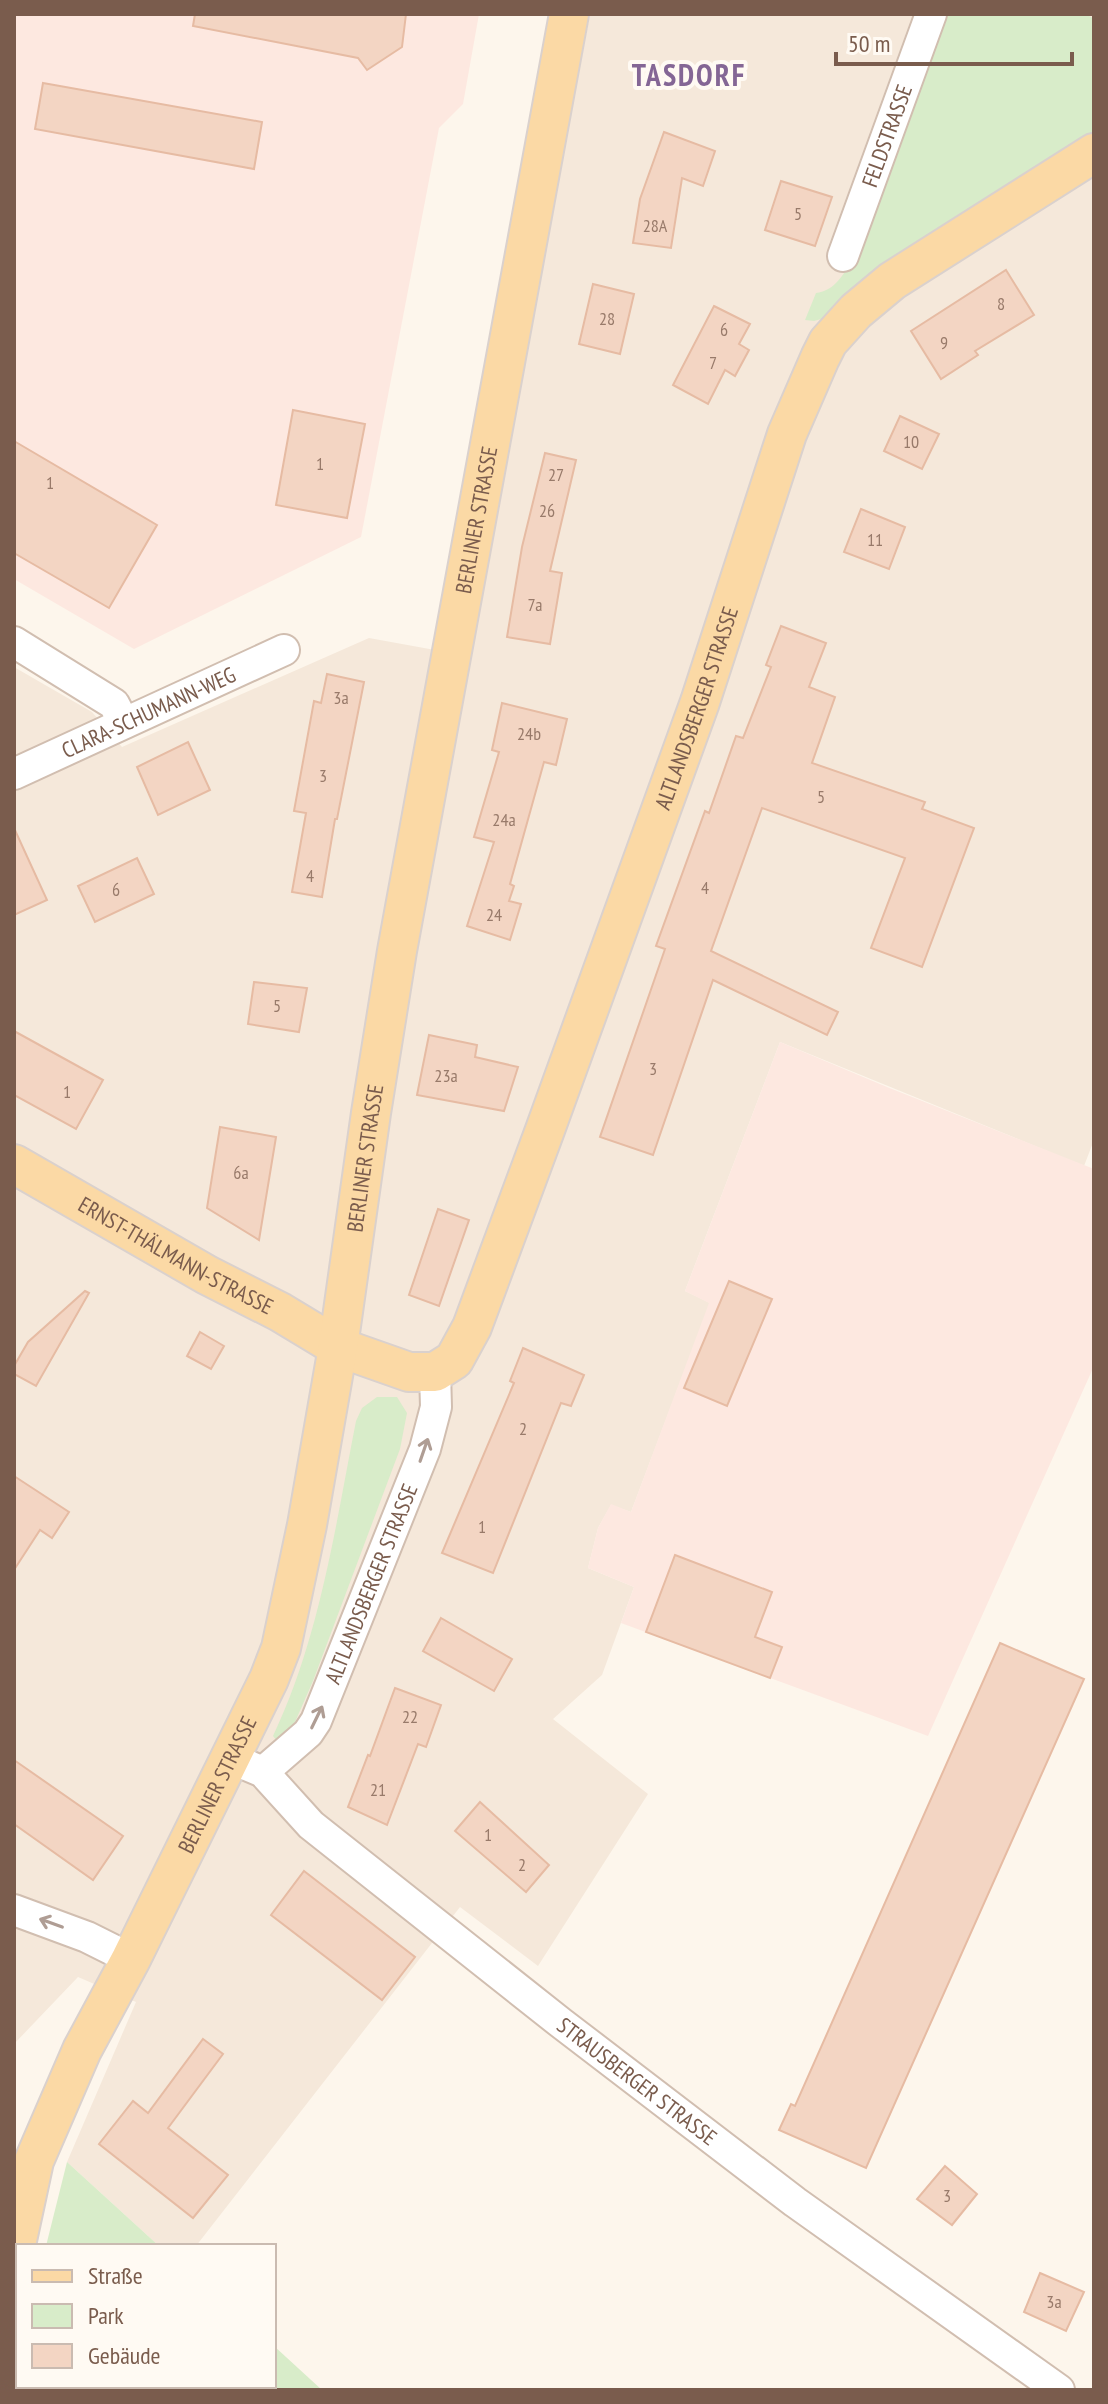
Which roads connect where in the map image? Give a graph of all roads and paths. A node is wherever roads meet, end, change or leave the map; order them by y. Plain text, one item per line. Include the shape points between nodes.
1 (569, 14) edge
2 (931, 14) edge
3 (1094, 153) edge
4 (843, 256) dead end
5 (14, 642) edge
6 (284, 650) dead end
7 (124, 723) junction
8 (14, 774) edge
9 (14, 1164) edge
10 (338, 1347) junction
11 (435, 1372) junction
12 (246, 1765) junction
13 (14, 1910) edge
14 (131, 1959) junction
15 (16, 2244) edge
16 (1059, 2390) edge

1 - 10 main road, BERLINER STRASSE via 397,951
2 - 4 street, FELDSTRASSE
3 - 11 main road, ALTLANDSBERGER STRASSE via 892,281 828,342 787,434 700,702 472,1327 454,1360
5 - 7 street via 114,704
6 - 7 street, CLARA-SCHUMANN-WEG
7 - 8 street, CLARA-SCHUMANN-WEG
9 - 10 main road, ERNST-THÄLMANN-STRASSE
10 - 11 main road via 409,1372
10 - 12 main road, BERLINER STRASSE via 281,1648
12 -> 11 street, ALTLANDSBERGER STRASSE via 308,1733 316,1721 425,1449 436,1407
12 - 14 main road, BERLINER STRASSE
12 - 16 street, STRAUSBERGER STRASSE via 311,1825 561,2023 795,2202
14 -> 13 street
14 - 15 main road, BERLINER STRASSE via 82,2050 34,2161

